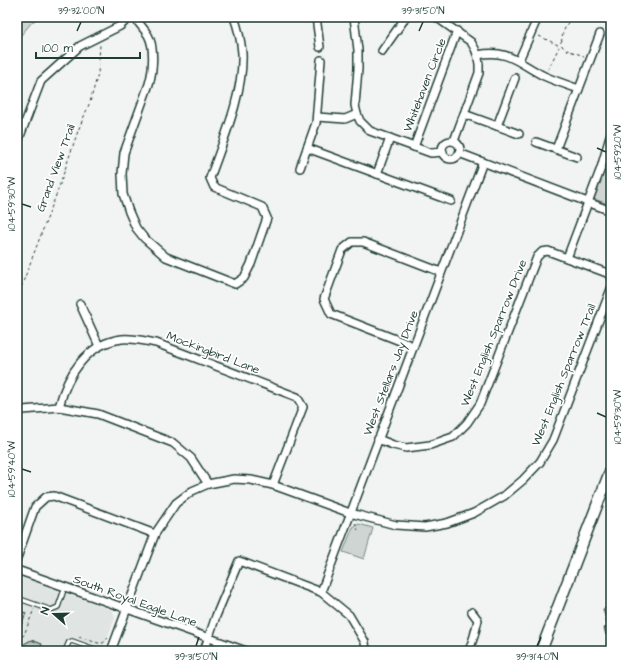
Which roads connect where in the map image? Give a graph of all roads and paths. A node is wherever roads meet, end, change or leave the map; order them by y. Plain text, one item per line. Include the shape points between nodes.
1 (130, 17) edge
2 (134, 17) edge
3 (234, 17) edge
4 (316, 17) edge
5 (354, 17) edge
6 (406, 17) edge
7 (436, 17) edge
8 (538, 17) edge
9 (571, 17) edge
10 (457, 31) junction
11 (531, 32) junction
12 (600, 34) dead end
13 (99, 42) dead end
14 (561, 42) junction
15 (558, 45) junction
16 (562, 46) junction
17 (320, 47) dead end
18 (559, 47) junction
19 (382, 51) dead end
20 (478, 55) junction
21 (590, 58) junction
22 (321, 60) dead end
23 (519, 60) junction
24 (545, 76) junction
25 (515, 78) dead end
26 (579, 89) junction
27 (356, 114) junction
28 (464, 114) junction
29 (317, 117) junction
30 (497, 126) junction
31 (611, 133) edge
32 (19, 134) edge
33 (519, 134) dead end
34 (390, 138) junction
35 (454, 141) junction
36 (536, 142) dead end
37 (17, 144) edge
38 (414, 147) junction
39 (307, 148) junction
40 (556, 149) junction
41 (443, 152) junction
42 (459, 154) junction
43 (577, 157) dead end
44 (483, 162) junction
45 (300, 168) dead end
46 (377, 174) junction
47 (451, 201) dead end
48 (588, 202) junction
49 (611, 211) edge
50 (568, 258) junction
51 (441, 272) junction
52 (611, 277) edge
53 (611, 289) edge
54 (17, 298) edge
55 (80, 304) dead end
56 (99, 346) junction
57 (414, 346) junction
58 (60, 407) junction
59 (17, 412) edge
60 (378, 439) junction
61 (611, 469) edge
62 (208, 484) junction
63 (273, 485) junction
64 (350, 513) junction
65 (155, 534) junction
66 (17, 558) edge
67 (17, 570) edge
68 (65, 588) junction
69 (321, 592) junction
70 (17, 598) edge
71 (34, 608) dead end
72 (126, 609) junction
73 (472, 612) dead end
74 (209, 638) junction
75 (17, 640) edge
76 (85, 646) junction
77 (65, 651) edge
78 (83, 651) edge
79 (100, 651) edge
80 (111, 651) edge
81 (204, 651) edge
82 (246, 651) edge
83 (366, 651) edge
84 (469, 651) edge
85 (541, 651) edge

1 - 32 street via 120,26 80,46 41,81
2 - 3 street via 149,36 153,60 152,75 124,153 123,194 129,212 140,233 166,257 235,284 244,278 251,264 267,218 262,207 214,186 210,178 239,90 242,54
4 - 17 street
5 - 27 street via 358,50
6 - 19 street
7 - 10 street, Whitehaven Circle
8 - 11 street
9 - 14 path via 564,29
10 - 20 street, Whitehaven Circle via 471,42
10 - 38 street, Whitehaven Circle
11 - 15 path
11 - 23 street
12 - 21 street
13 - 54 path, Grand View Trail via 98,74 90,102
14 - 15 path
14 - 16 path
15 - 18 path
16 - 18 path
16 - 21 path
18 - 24 path
20 - 23 street via 499,54
20 - 28 street via 479,73
21 - 26 street
22 - 29 street
23 - 24 street
24 - 26 street
25 - 30 street
26 - 40 street
27 - 29 street via 345,119
27 - 34 street, Whitehaven Circle via 370,131
28 - 30 street
28 - 35 street
29 - 39 street
30 - 33 street
31 - 48 street
32 - 37 street
34 - 38 street, Whitehaven Circle
34 - 46 street, Whitehaven Circle
35 - 41 street via 444,144
35 - 42 street via 459,145
36 - 40 street
38 - 41 street, Whitehaven Circle via 431,153
39 - 45 street
39 - 46 street
40 - 43 street
41 - 42 street via 452,159
42 - 44 street
44 - 48 street
44 - 51 street, West Stellars Jay Drive
46 - 47 street
48 - 49 street
48 - 50 street
50 - 52 street via 607,273
50 - 60 street, West English Sparrow Drive via 548,251 537,257 480,404 467,424 453,437 430,445 406,448
51 - 57 street, West Stellars Jay Drive
51 - 57 street via 363,242 352,242 342,250 324,300 331,314
53 - 64 street, West English Sparrow Trail via 553,440 540,462 523,480 504,496 474,513 447,523 425,527 396,525
55 - 56 street
56 - 58 street, Mockingbird Lane via 82,360 73,372
56 - 63 street, Mockingbird Lane via 122,339 156,343 297,397 302,407
57 - 60 street, West Stellars Jay Drive
58 - 59 street
58 - 62 street via 98,414 173,443 191,458
60 - 64 street, West Stellars Jay Drive
61 - 85 main road
62 - 63 street, West English Sparrow Trail via 234,478
62 - 65 street, West English Sparrow Trail via 192,491 176,503
63 - 64 street, West English Sparrow Trail
64 - 69 street, West Stellars Jay Drive
65 - 66 street via 54,496 46,497 35,507
65 - 72 street, West English Sparrow Trail
67 - 68 street, South Royal Eagle Lane
68 - 70 lane via 58,607 51,610
68 - 72 street, South Royal Eagle Lane
69 - 74 street via 239,561
69 - 83 street via 349,615 365,642
71 - 75 path via 24,635
72 - 74 street, South Royal Eagle Lane
72 - 80 street, West English Sparrow Trail
73 - 84 street via 478,620
74 - 81 street
74 - 82 street, South Royal Eagle Lane
76 - 77 lane via 72,641
76 - 78 lane
76 - 79 lane

